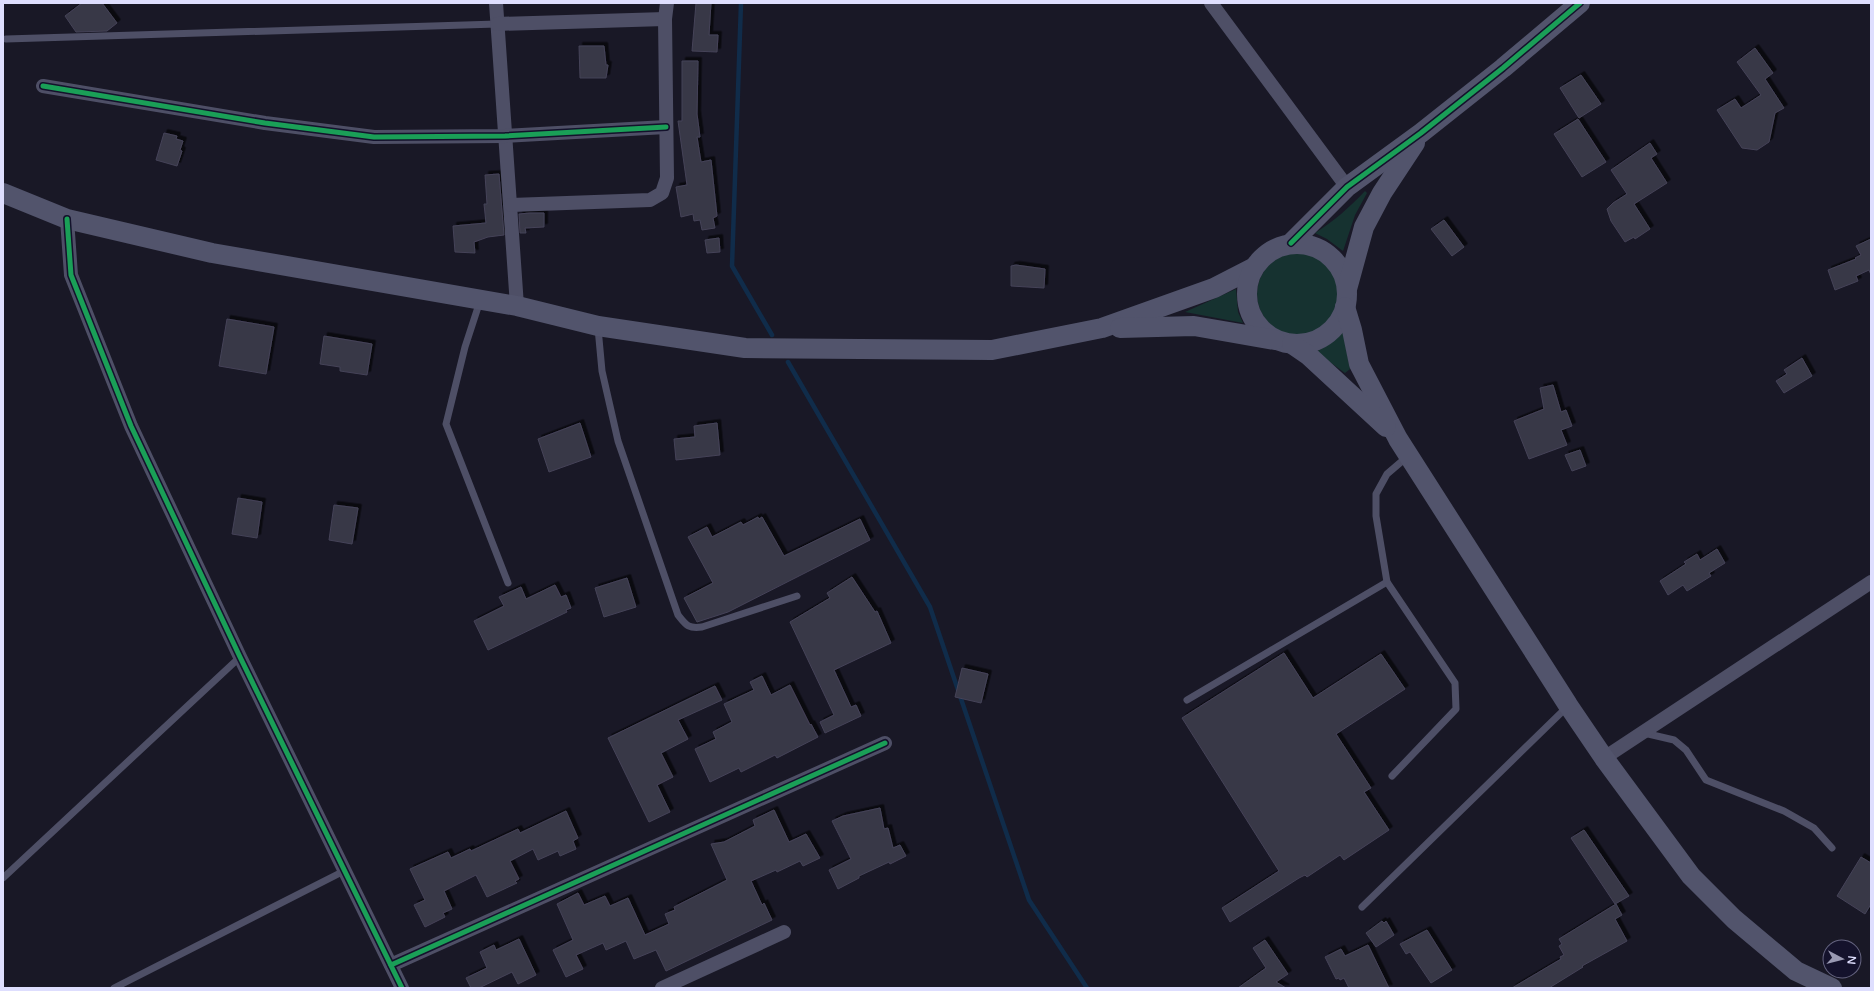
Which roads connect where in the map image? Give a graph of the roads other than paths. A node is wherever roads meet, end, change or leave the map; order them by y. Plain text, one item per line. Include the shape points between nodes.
1 (496, 3) edge
2 (667, 3) edge
3 (1211, 3) edge
4 (1580, 3) edge
5 (665, 19) junction
6 (497, 24) junction
7 (6, 39) dead end
8 (43, 86) dead end
9 (666, 127) junction
10 (1421, 133) junction
11 (505, 136) junction
12 (1347, 187) junction
13 (3, 194) edge
14 (511, 205) junction
15 (1376, 205) junction
16 (67, 219) junction
17 (1292, 244) junction
18 (1253, 268) junction
19 (1346, 298) junction
20 (480, 301) junction
21 (517, 306) junction
22 (598, 326) junction
23 (1102, 328) junction
24 (1284, 342) junction
25 (1404, 447) junction
26 (1388, 582) junction
27 (1871, 582) edge
28 (508, 583) dead end
29 (798, 596) dead end
30 (240, 657) junction
31 (1187, 700) dead end
32 (1568, 705) junction
33 (1643, 732) junction
34 (884, 743) dead end
35 (1604, 758) junction
36 (1392, 776) dead end
37 (1832, 848) dead end
38 (344, 871) junction
39 (3, 878) edge
40 (1362, 907) dead end
41 (784, 932) dead end
42 (390, 965) junction
43 (114, 988) edge
44 (402, 988) edge
45 (662, 988) edge
46 (1832, 988) edge

1 - 6 street
2 - 5 street
3 - 12 street
4 - 10 main road
5 - 6 street
5 - 9 street
6 - 7 lane
6 - 11 street
8 - 11 street via 266,123 374,137
9 - 11 street
9 - 14 street via 667,178 662,193 650,200
10 - 12 main road
10 - 15 main road
11 - 14 street
12 - 15 main road via 1368,187
12 - 17 main road
13 - 16 main road
14 - 21 street
15 - 19 main road via 1364,227
16 - 20 main road via 212,253
16 - 30 street via 71,275 128,419
17 - 18 main road via 1276,247 1263,256
17 - 19 main road via 1308,244 1322,250 1334,260 1343,274
18 - 23 main road via 1214,288
18 - 24 main road via 1247,284 1247,301 1252,317 1262,330
19 - 24 main road via 1338,323 1326,335 1310,343
19 - 25 main road via 1360,364
20 - 21 main road
20 - 28 lane via 465,347 446,424
21 - 22 main road
22 - 23 main road via 745,348 992,350
22 - 29 lane via 602,371 618,441 678,615 692,629 702,628
23 - 24 main road via 1194,326
24 - 25 main road via 1308,355
25 - 26 lane via 1376,494 1376,516
25 - 32 main road
26 - 31 lane
26 - 36 lane via 1455,683 1456,709
27 - 33 street
30 - 38 street
30 - 39 lane
32 - 35 main road
32 - 40 lane
33 - 35 street
33 - 37 lane via 1674,740 1686,750 1706,780 1784,811 1814,828
34 - 42 street
35 - 46 main road via 1691,876 1734,919 1796,971
38 - 42 street
38 - 43 lane
41 - 45 street
42 - 44 street

